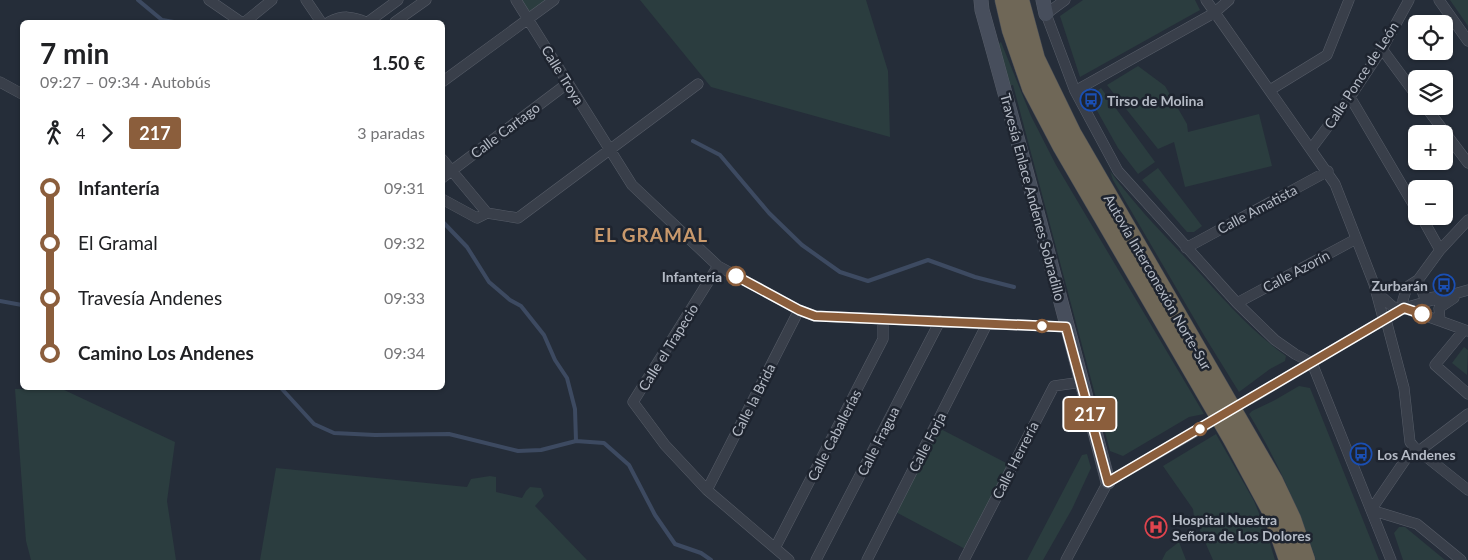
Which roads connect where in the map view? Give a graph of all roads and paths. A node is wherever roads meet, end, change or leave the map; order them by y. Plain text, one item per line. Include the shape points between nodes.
1 (209, 0) edge
2 (272, 0) edge
3 (306, 0) edge
4 (398, 0) edge
5 (426, 0) edge
6 (516, 0) edge
7 (554, 0) edge
8 (981, 0) edge
9 (1004, 0) edge
10 (1020, 0) edge
11 (1044, 0) edge
12 (1065, 0) edge
13 (1206, 0) edge
14 (1229, 0) edge
15 (1349, 0) edge
16 (1409, 0) edge
17 (1438, 0) edge
18 (1214, 13) junction
19 (1046, 14) junction
20 (238, 20) edge
21 (247, 20) edge
22 (321, 20) edge
23 (333, 20) edge
24 (362, 20) edge
25 (370, 20) edge
26 (398, 20) edge
27 (528, 20) junction
28 (1468, 41) edge
29 (1382, 49) junction
30 (445, 80) edge
31 (0, 82) edge
32 (568, 83) junction
33 (698, 84) dead end
34 (1408, 84) edge
35 (1270, 90) junction
36 (1075, 91) junction
37 (20, 93) edge
38 (1350, 98) junction
39 (1432, 115) edge
40 (1311, 149) junction
41 (610, 151) junction
42 (445, 163) edge
43 (1468, 163) edge
44 (452, 171) junction
45 (1328, 171) junction
46 (445, 176) edge
47 (1408, 196) edge
48 (445, 201) edge
49 (488, 213) junction
50 (1468, 220) edge
51 (1426, 225) edge
52 (1356, 239) junction
53 (1186, 248) junction
54 (1440, 250) junction
55 (718, 266) junction
56 (1418, 280) junction
57 (1374, 284) junction
58 (1468, 290) edge
59 (1236, 304) junction
60 (1404, 308) junction
61 (799, 310) junction
62 (883, 319) junction
63 (1386, 320) junction
64 (1440, 320) junction
65 (940, 321) junction
66 (987, 324) junction
67 (1066, 327) junction
68 (1466, 330) edge
69 (1312, 363) junction
70 (1082, 382) junction
71 (1468, 394) edge
72 (1250, 400) tunnel mouth
73 (1468, 414) edge
74 (1205, 426) tunnel mouth
75 (1416, 449) junction
76 (1108, 482) junction
77 (706, 490) junction
78 (1468, 490) edge
79 (1371, 510) junction
80 (775, 548) junction
81 (789, 560) edge
82 (816, 560) edge
83 (867, 560) edge
84 (964, 560) edge
85 (1066, 560) edge
86 (1288, 560) edge
87 (1306, 560) edge
88 (1392, 560) edge
89 (1461, 560) edge

1 - 20 street
2 - 21 street
3 - 22 street
4 - 25 street
5 - 26 street
6 - 27 street, Calle Troya
7 - 27 street
8 - 67 street, Travesía Enlace Andenes Sobradillo
9 - 86 highway, Autovía Interconexión Norte-Sur via 1032,88 1062,147 1232,439 1270,511
10 - 87 highway, Autovía Interconexión Norte-Sur via 1036,59 1072,133 1274,481
11 - 19 street
12 - 19 street
13 - 18 street
14 - 18 street
15 - 35 street via 1327,55
16 - 29 street, Calle Ponce de León
17 - 28 street
18 - 35 street
18 - 36 street
19 - 36 street
23 - 24 street via 355,17
27 - 30 street
27 - 32 street, Calle Troya
29 - 34 street
29 - 38 street, Calle Ponce de León
31 - 37 street
32 - 41 street, Calle Troya
32 - 44 street, Calle Cartago
33 - 41 street
35 - 40 street
36 - 53 street via 1118,171
38 - 40 street, Calle Ponce de León
38 - 47 street
39 - 43 street
40 - 45 street
41 - 49 street via 518,218
41 - 55 street, Calle Troya via 632,186
42 - 44 street
44 - 46 street, Calle Cartago
44 - 49 street
45 - 52 street
45 - 53 street, Calle Amatista
48 - 49 street via 477,218
50 - 54 street
51 - 54 street
52 - 57 street
52 - 59 street, Calle Azorín
53 - 59 street
54 - 56 street
55 - 61 street, Calle Troya
55 - 77 street, Calle el Trapecio via 633,402 665,445
56 - 58 street via 1424,296 1428,298
56 - 60 street via 1404,292
57 - 60 street via 1392,307
57 - 63 street
58 - 60 street
58 - 64 street via 1439,308
59 - 69 street via 1275,340
60 - 63 street
60 - 64 street
61 - 62 street, Calle Troya via 815,316
61 - 77 street, Calle la Brida
62 - 65 street, Calle Troya
62 - 80 street, Calle Caballerías via 883,339
63 - 69 street
63 - 75 street via 1404,388 1410,442
64 - 68 street
65 - 66 street, Calle Troya
65 - 82 street, Calle Fragua
66 - 67 street, Calle Troya
66 - 83 street, Calle Forja
67 - 70 street, Travesía Enlace Andenes Sobradillo
68 - 71 street via 1435,364
69 - 72 street
69 - 79 street
70 - 76 street, Travesía Enlace Andenes Sobradillo
70 - 84 street, Calle Herrería via 1054,386
73 - 75 street
74 - 76 street
75 - 78 street
75 - 79 street
76 - 85 street
77 - 80 street
79 - 88 street
79 - 89 street via 1417,524
80 - 81 street

